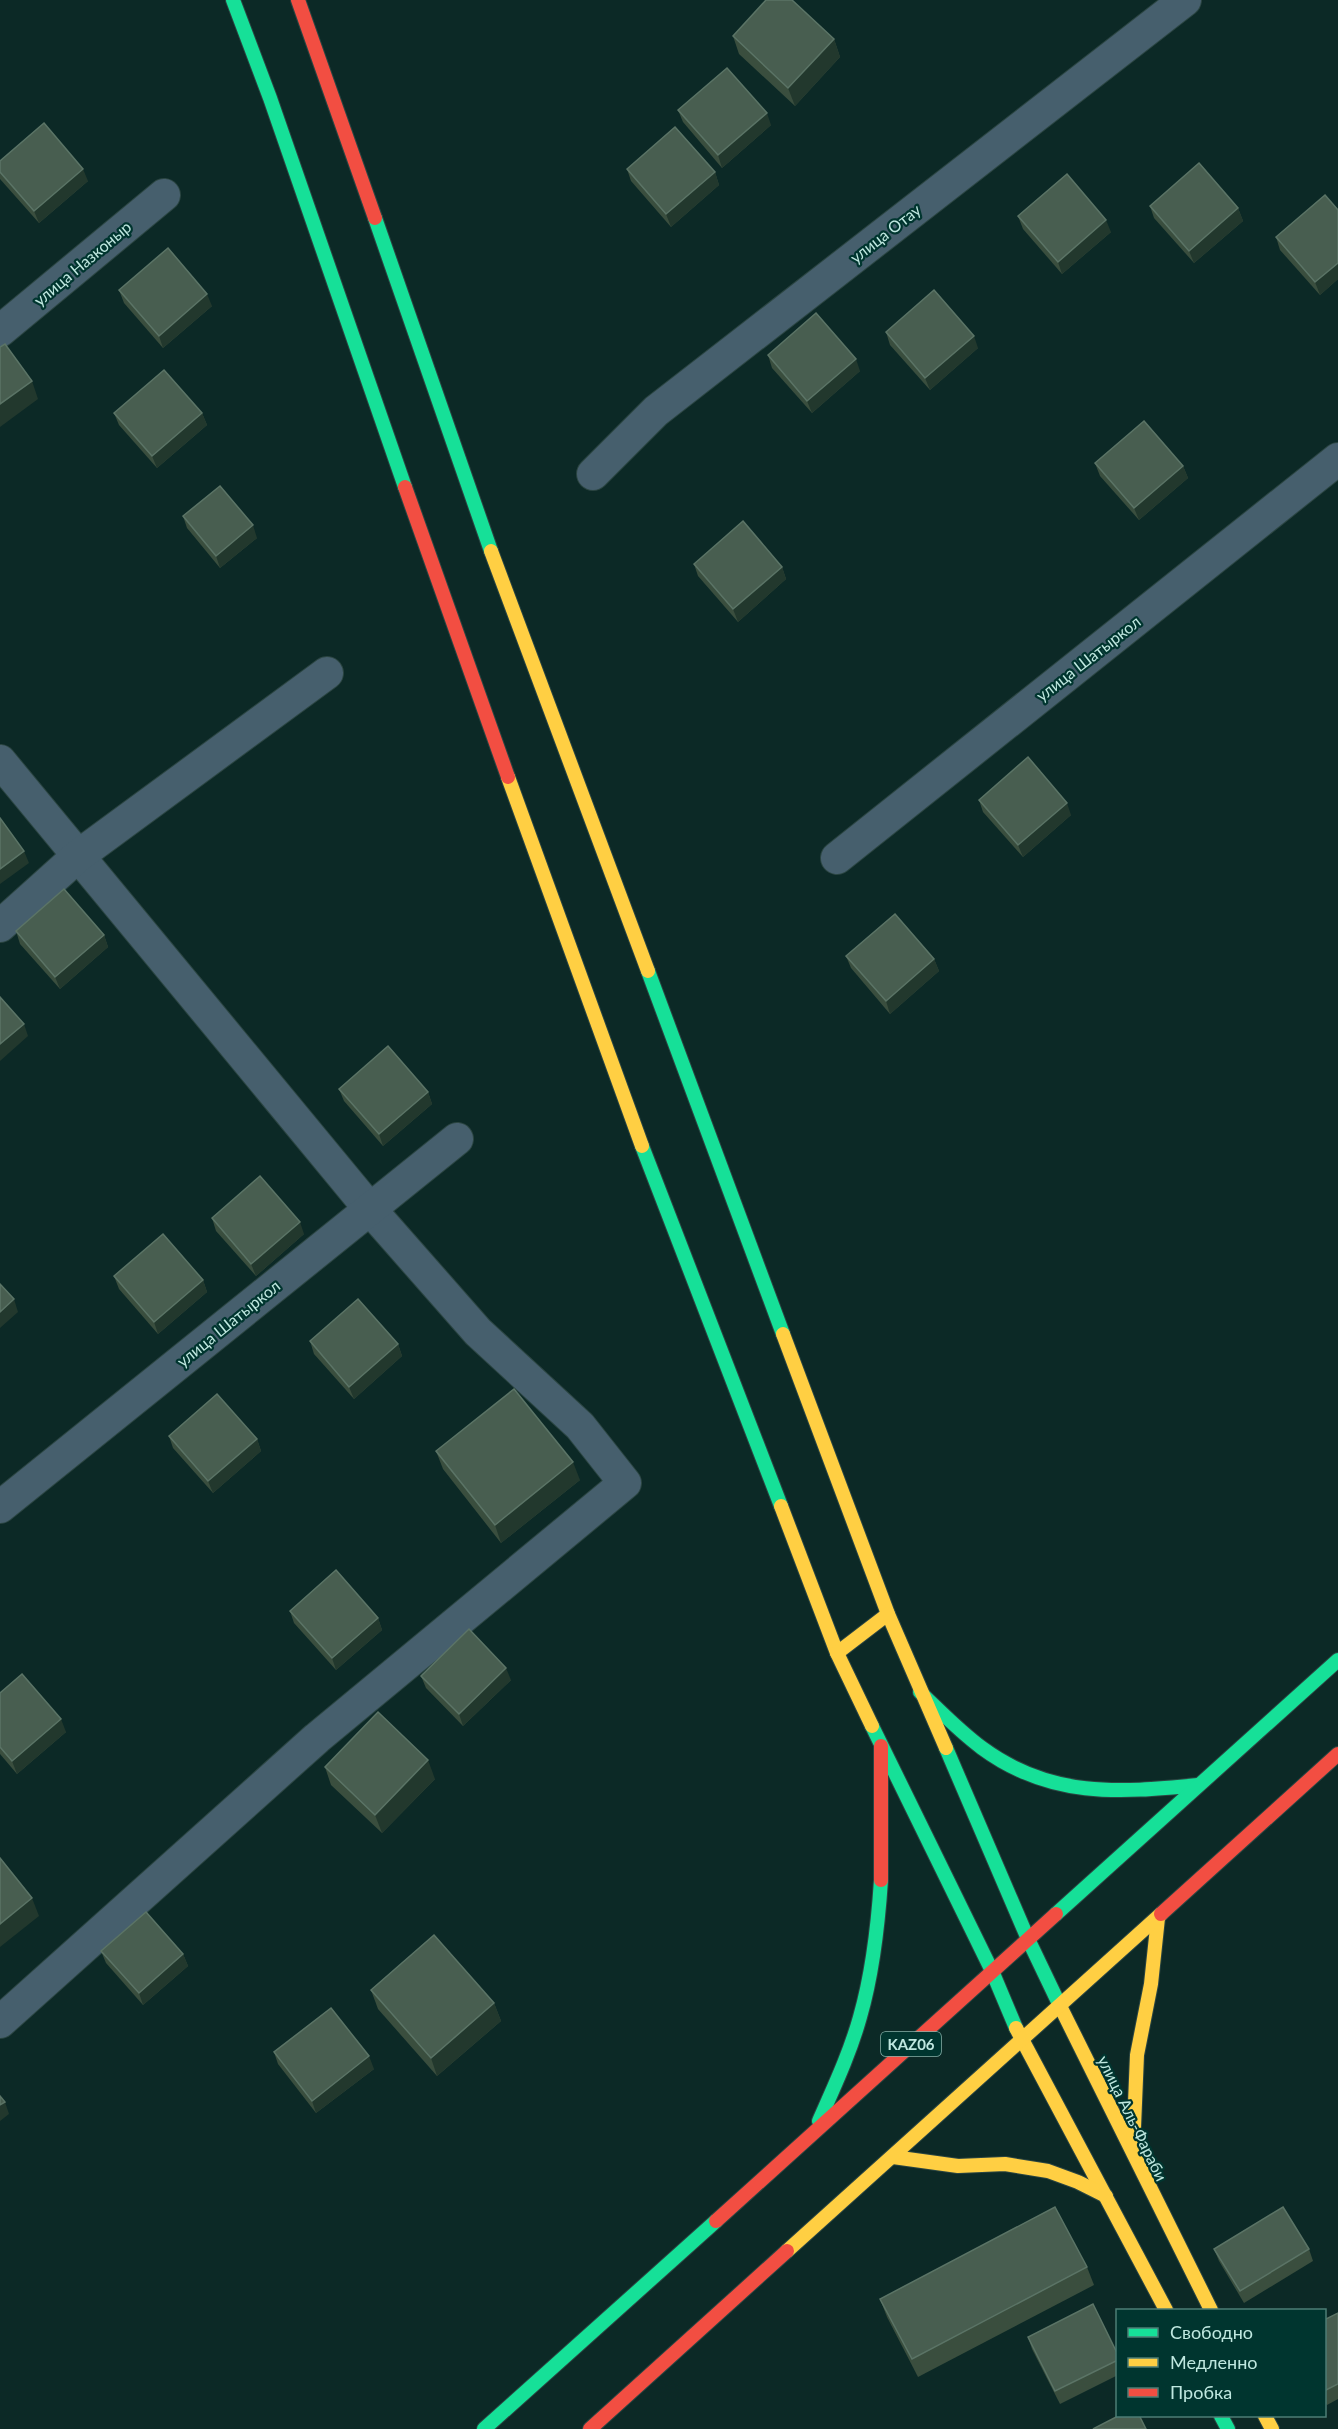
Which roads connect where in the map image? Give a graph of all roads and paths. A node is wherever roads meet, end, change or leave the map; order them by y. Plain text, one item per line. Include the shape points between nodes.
1 (233, 0) edge
2 (298, 0) edge
3 (1185, 0) edge
4 (164, 195) dead end
5 (0, 331) edge
6 (1338, 459) edge
7 (593, 474) dead end
8 (327, 673) dead end
9 (0, 761) edge
10 (78, 856) junction
11 (837, 858) dead end
12 (0, 926) edge
13 (457, 1139) dead end
14 (369, 1208) junction
15 (0, 1507) edge
16 (888, 1614) junction
17 (837, 1653) junction
18 (1338, 1660) edge
19 (920, 1692) junction
20 (881, 1746) junction
21 (1338, 1754) edge
22 (1198, 1785) junction
23 (1158, 1918) junction
24 (1028, 1939) junction
25 (992, 1971) junction
26 (1059, 2003) junction
27 (0, 2022) edge
28 (1022, 2041) junction
29 (814, 2132) junction
30 (1133, 2156) junction
31 (893, 2157) junction
32 (1106, 2196) junction
33 (1165, 2309) edge
34 (1210, 2309) edge
35 (484, 2429) edge
36 (590, 2429) edge

1 - 17 main road via 607,1054
2 - 16 main road, улица Аль-Фараби via 486,537
3 - 7 street, улица Отау via 656,411
4 - 5 street, улица Назконыр
6 - 11 street, улица Шатыркол
8 - 10 street
9 - 10 street
10 - 12 street
10 - 14 street
13 - 14 street, улица Шатыркол
14 - 15 street, улица Шатыркол
14 - 27 street via 478,1332 580,1426 625,1483 317,1738
16 - 17 main road
16 - 19 main road, улица Аль-Фараби
17 - 20 main road
18 - 22 main road, KАZ06
19 - 22 main road via 980,1746 1035,1779 1095,1792
19 - 24 main road, улица Аль-Фараби
20 - 25 main road
20 - 29 main road via 882,1874 877,1932 865,2001 847,2057
21 - 23 main road
22 - 24 main road, KАZ06
23 - 26 main road
23 - 30 main road via 1151,1984 1137,2055
24 - 25 main road, KАZ06
24 - 26 main road, улица Аль-Фараби
25 - 28 main road
25 - 29 main road, KАZ06
26 - 28 main road
26 - 30 main road, улица Аль-Фараби
28 - 31 main road
28 - 32 main road
29 - 35 main road, KАZ06
30 - 34 main road, улица Аль-Фараби
31 - 32 main road via 958,2166 1005,2164 1048,2171
31 - 36 main road
32 - 33 main road

